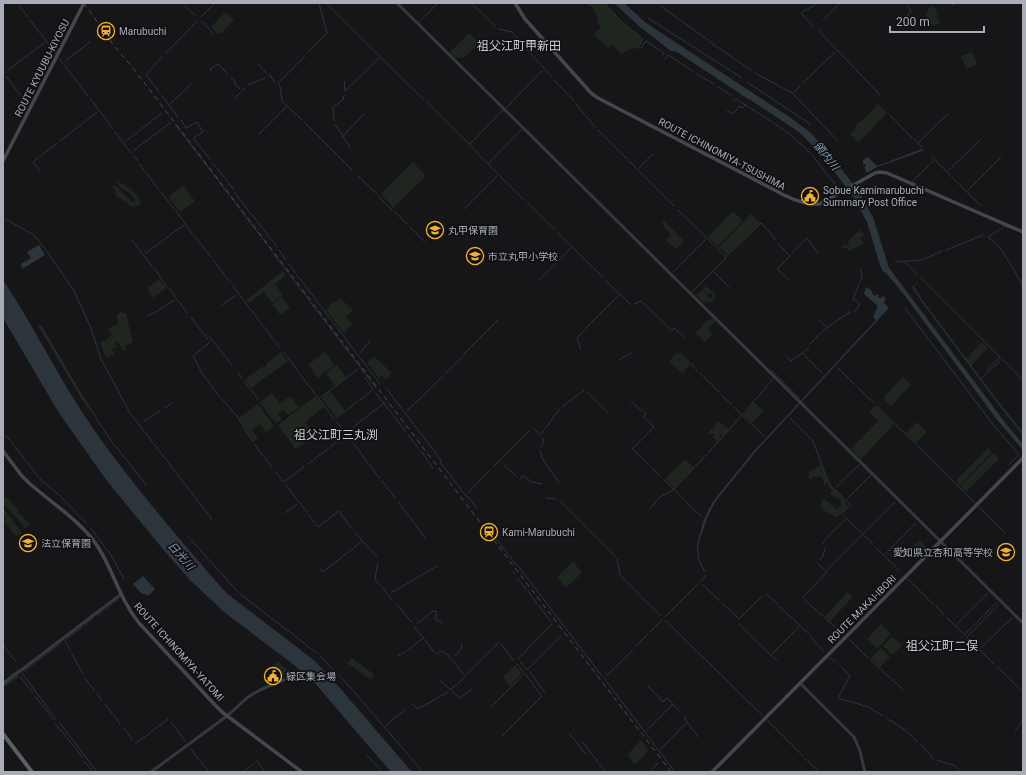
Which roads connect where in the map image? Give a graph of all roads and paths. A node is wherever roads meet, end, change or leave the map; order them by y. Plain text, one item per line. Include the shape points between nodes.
1 (84, 3) edge
2 (397, 3) edge
3 (515, 3) edge
4 (3, 161) edge
5 (1023, 232) edge
6 (3, 451) edge
7 (1023, 458) edge
8 (940, 541) junction
9 (120, 595) junction
10 (1023, 622) edge
11 (297, 671) dead end
12 (800, 683) junction
13 (3, 684) edge
14 (227, 716) junction
15 (3, 734) edge
16 (32, 772) edge
17 (151, 772) edge
18 (302, 772) edge
19 (712, 772) edge
20 (866, 772) edge

1 - 4 main road, ROUTE KYUUBU-KIYOSU
2 - 8 street
3 - 5 main road, ROUTE ICHINOMIYA-TSUSHIMA via 525,19 583,85 598,98 787,196 802,202 824,203 875,173 887,173
6 - 9 main road, ROUTE ICHINOMIYA-YATOMI via 30,484 88,533 101,552
7 - 8 main road, ROUTE MAKAI-IBORI
8 - 10 street
8 - 12 main road, ROUTE MAKAI-IBORI
9 - 13 street
9 - 14 main road, ROUTE ICHINOMIYA-YATOMI via 139,623
11 - 14 street via 248,697
12 - 19 main road, ROUTE MAKAI-IBORI
12 - 20 street via 854,737
14 - 17 street
14 - 18 main road, ROUTE ICHINOMIYA-YATOMI
15 - 16 highway

